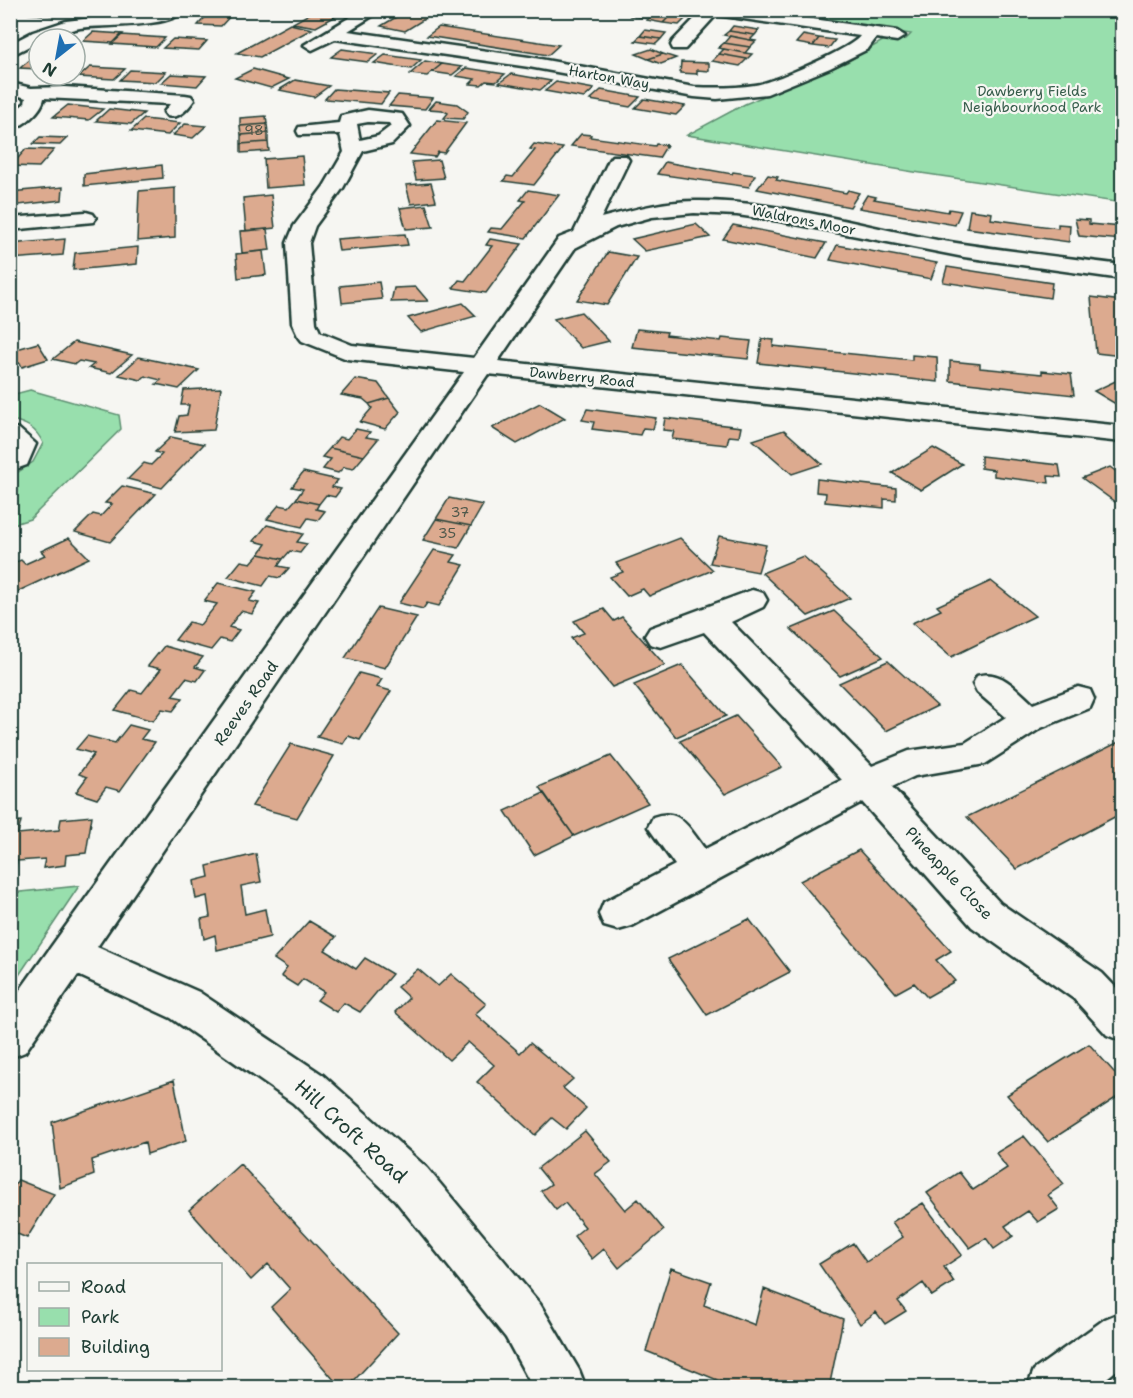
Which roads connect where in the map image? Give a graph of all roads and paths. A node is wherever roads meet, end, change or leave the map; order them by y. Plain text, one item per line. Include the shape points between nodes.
1 (177, 10) edge
2 (374, 10) edge
3 (712, 10) edge
4 (20, 26) dead end
5 (30, 27) edge
6 (61, 27) edge
7 (871, 33) junction
8 (334, 34) junction
9 (897, 36) dead end
10 (27, 39) edge
11 (312, 45) dead end
12 (679, 45) dead end
13 (10, 51) edge
14 (10, 88) edge
15 (32, 93) junction
16 (173, 112) dead end
17 (10, 125) edge
18 (306, 130) dead end
19 (619, 160) dead end
20 (88, 216) dead end
21 (10, 224) edge
22 (583, 234) junction
23 (1122, 273) edge
24 (481, 366) junction
25 (1122, 434) edge
26 (10, 435) edge
27 (10, 463) edge
28 (752, 600) dead end
29 (710, 619) junction
30 (661, 636) dead end
31 (989, 684) dead end
32 (1078, 699) dead end
33 (1029, 719) junction
34 (867, 783) junction
35 (666, 827) dead end
36 (700, 870) junction
37 (618, 914) dead end
38 (72, 954) junction
39 (1122, 1022) edge
40 (10, 1039) edge
41 (1122, 1336) edge
42 (561, 1388) edge
43 (1052, 1388) edge

1 - 6 street
2 - 8 street
3 - 7 street
3 - 12 street
4 - 5 street
7 - 8 street, Harton Way via 862,45 761,90 717,94
7 - 9 street
8 - 11 street
10 - 13 street
14 - 15 street
15 - 16 street via 185,100
15 - 17 street via 34,105
18 - 24 street, Dawberry Road via 350,137 354,152 298,243 304,323 310,336 347,352
19 - 22 street
20 - 21 street
22 - 23 street, Waldrons Moor via 648,211 712,206 765,211 912,242
22 - 24 street, Waldrons Moor via 567,243
24 - 25 street, Dawberry Road
24 - 38 street, Reeves Road
26 - 27 street via 23,444 17,459
28 - 29 street
29 - 30 street
29 - 34 street, Pineapple Close
31 - 33 street
32 - 33 street
33 - 34 street via 973,755 909,764
34 - 36 street
34 - 39 street, Pineapple Close via 986,915 1088,986
35 - 36 street
36 - 37 street
38 - 40 street, Reeves Road
38 - 42 street, Hill Croft Road via 185,1005 308,1089 411,1184 523,1321
41 - 43 street

